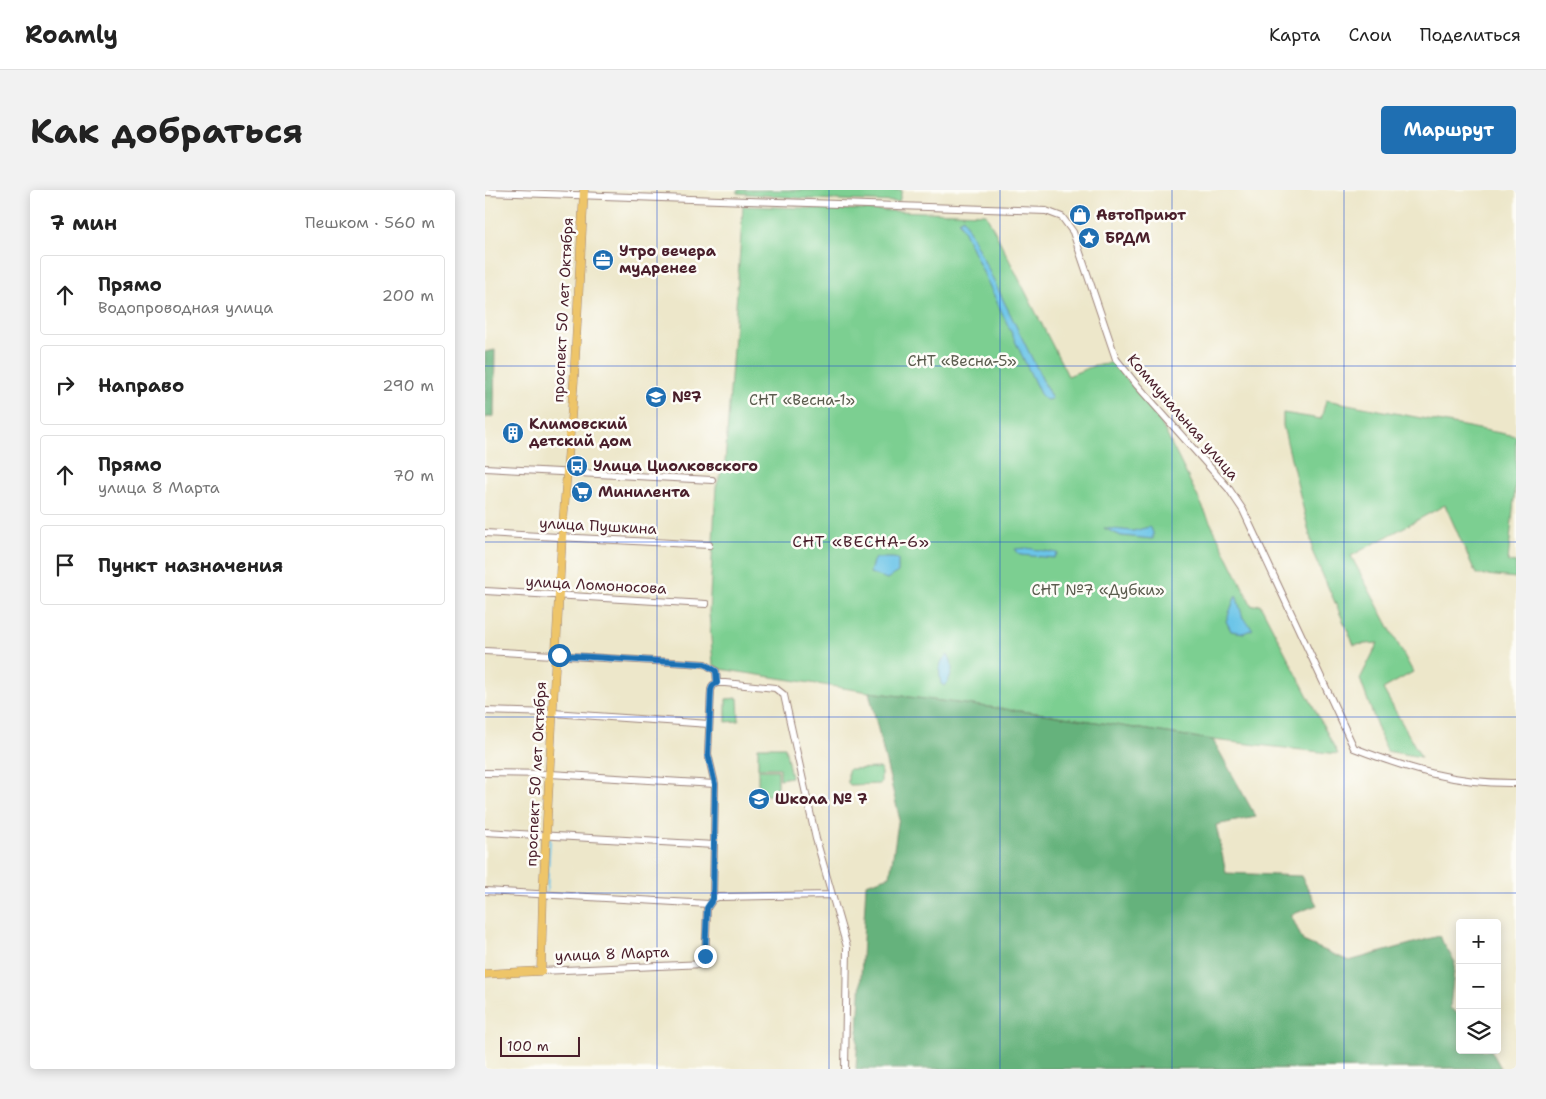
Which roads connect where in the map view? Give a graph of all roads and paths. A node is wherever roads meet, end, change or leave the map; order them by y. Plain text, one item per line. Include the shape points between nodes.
1 (485, 192) edge
2 (584, 193) edge
3 (485, 468) edge
4 (567, 472) junction
5 (713, 480) dead end
6 (485, 533) edge
7 (562, 537) junction
8 (709, 545) dead end
9 (485, 592) edge
10 (559, 596) junction
11 (706, 604) dead end
12 (485, 651) edge
13 (556, 654) junction
14 (717, 683) junction
15 (485, 711) edge
16 (553, 713) junction
17 (709, 724) junction
18 (485, 773) edge
19 (550, 774) junction
20 (1516, 782) edge
21 (715, 784) junction
22 (485, 832) edge
23 (546, 836) junction
24 (714, 845) junction
25 (485, 891) edge
26 (543, 894) junction
27 (831, 895) junction
28 (711, 902) junction
29 (541, 970) junction
30 (485, 974) edge
31 (845, 1069) edge

1 - 2 street, Коммунальная улица
2 - 4 main road, проспект 50 лет Октября
2 - 20 street, Коммунальная улица via 1046,212 1062,217 1073,232 1116,359 1229,489 1243,510 1354,748 1441,776 1481,782
3 - 4 street
4 - 5 street
4 - 7 main road, проспект 50 лет Октября
6 - 7 street, улица Пушкина
7 - 8 street, улица Пушкина
7 - 10 main road, проспект 50 лет Октября
9 - 10 street, улица Ломоносова
10 - 11 street, улица Ломоносова
10 - 13 main road, проспект 50 лет Октября
12 - 13 street
13 - 14 street via 705,664 716,671
13 - 16 main road, проспект 50 лет Октября
14 - 17 street via 711,690
14 - 27 street via 775,688 784,695
15 - 16 street
16 - 17 street
16 - 19 main road, проспект 50 лет Октября
17 - 21 street via 708,754
18 - 19 street
19 - 21 street
19 - 23 main road, проспект 50 лет Октября
21 - 24 street
22 - 23 street
23 - 24 street
23 - 26 main road, проспект 50 лет Октября
24 - 28 street
25 - 26 street
26 - 28 street
26 - 29 main road, проспект 50 лет Октября
27 - 28 street via 718,897
27 - 31 street via 847,947
28 - 29 street, улица 8 Марта via 707,908 705,964
29 - 30 main road, улица 8 Марта

